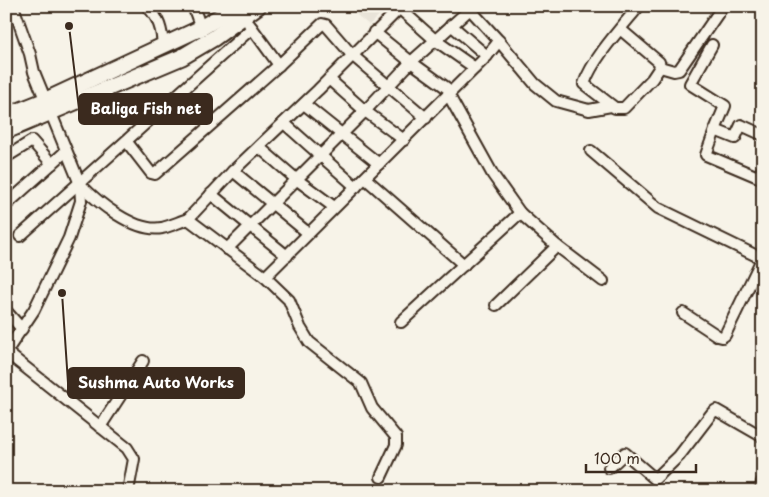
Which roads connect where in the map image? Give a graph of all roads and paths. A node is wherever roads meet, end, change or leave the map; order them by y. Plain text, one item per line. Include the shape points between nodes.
1 (13, 6) edge
2 (147, 6) edge
3 (193, 6) edge
4 (258, 6) edge
5 (639, 6) edge
6 (723, 6) edge
7 (400, 7) edge
8 (468, 8) edge
9 (244, 17) edge
10 (451, 25) junction
11 (201, 28) junction
12 (620, 29) junction
13 (374, 32) junction
14 (436, 40) junction
15 (499, 41) junction
16 (712, 45) dead end
17 (163, 46) junction
18 (352, 55) junction
19 (486, 56) junction
20 (412, 62) junction
21 (280, 65) junction
22 (660, 67) junction
23 (474, 68) junction
24 (329, 79) junction
25 (389, 86) junction
26 (449, 93) junction
27 (304, 104) junction
28 (48, 106) junction
29 (611, 106) junction
30 (364, 112) junction
31 (6, 116) edge
32 (426, 118) junction
33 (284, 123) junction
34 (714, 130) junction
35 (6, 131) edge
36 (342, 134) junction
37 (763, 135) edge
38 (404, 140) junction
39 (127, 142) junction
40 (259, 147) junction
41 (591, 151) dead end
42 (66, 152) junction
43 (320, 155) junction
44 (6, 157) edge
45 (52, 164) junction
46 (379, 164) junction
47 (763, 169) edge
48 (233, 171) junction
49 (365, 178) junction
50 (296, 179) junction
51 (80, 184) junction
52 (356, 187) junction
53 (211, 194) junction
54 (272, 203) junction
55 (6, 205) edge
56 (334, 208) junction
57 (520, 213) junction
58 (188, 219) junction
59 (250, 225) junction
60 (308, 233) junction
61 (20, 236) dead end
62 (556, 246) junction
63 (227, 249) junction
64 (287, 256) junction
65 (763, 259) edge
66 (464, 265) junction
67 (265, 277) junction
68 (603, 281) dead end
69 (496, 305) dead end
70 (6, 311) edge
71 (683, 313) dead end
72 (401, 322) dead end
73 (22, 329) junction
74 (6, 352) edge
75 (143, 361) dead end
76 (100, 427) junction
77 (763, 437) edge
78 (609, 468) dead end
79 (381, 477) dead end
80 (763, 482) edge
81 (128, 491) edge
82 (762, 491) edge

1 - 28 street
2 - 17 street via 162,27
3 - 11 street
4 - 9 highway
5 - 12 street
6 - 22 street via 679,70
7 - 13 street
7 - 14 street
8 - 10 street
8 - 15 street
9 - 11 highway
9 - 21 street
9 - 28 highway via 182,57
9 - 39 street
10 - 14 street
10 - 19 street
11 - 17 highway
12 - 22 street via 659,62
12 - 29 street via 588,72 584,84
13 - 18 street
13 - 20 street
14 - 20 street
14 - 23 street
15 - 19 street
15 - 29 street via 535,84 559,102 589,110
16 - 34 street via 690,84 725,106
17 - 28 highway
18 - 21 street via 322,24
18 - 24 street
18 - 25 street
19 - 23 street
20 - 25 street
20 - 26 street
21 - 39 street via 155,174
22 - 29 street via 624,108
23 - 26 street
24 - 27 street
24 - 30 street
25 - 30 street
25 - 32 street
26 - 32 street
26 - 57 street via 493,175
27 - 33 street
27 - 36 street
28 - 31 highway
28 - 35 highway
28 - 42 street
30 - 36 street
30 - 38 street
32 - 38 street
33 - 40 street
33 - 43 street
34 - 37 street via 735,138 741,125
34 - 47 street via 706,155 758,177
36 - 43 street
36 - 46 street
38 - 46 street
39 - 51 street
40 - 48 street
40 - 50 street
41 - 65 street via 658,208
42 - 45 street
42 - 51 street
43 - 50 street
43 - 52 street
44 - 45 street via 32,141
45 - 55 street
46 - 49 street
48 - 53 street
48 - 54 street
49 - 52 street
49 - 66 street
50 - 54 street
50 - 56 street
51 - 58 street via 94,199 116,214 144,227 160,228
51 - 61 street
51 - 73 street via 82,202 69,238
52 - 56 street
53 - 58 street
53 - 59 street
54 - 59 street
54 - 60 street
56 - 60 street
57 - 62 street
57 - 66 street
58 - 63 street
59 - 63 street
59 - 64 street
60 - 64 street
62 - 68 street
62 - 69 street
63 - 67 street
64 - 67 street
65 - 71 street via 725,335 718,336
66 - 72 street
67 - 79 street via 288,300 309,342 361,383 372,408 396,437 396,445
70 - 73 street
73 - 74 street
74 - 76 street
75 - 76 street
76 - 81 street via 127,448 134,459
77 - 78 street via 716,410 679,456 655,479 625,453
80 - 82 main road

